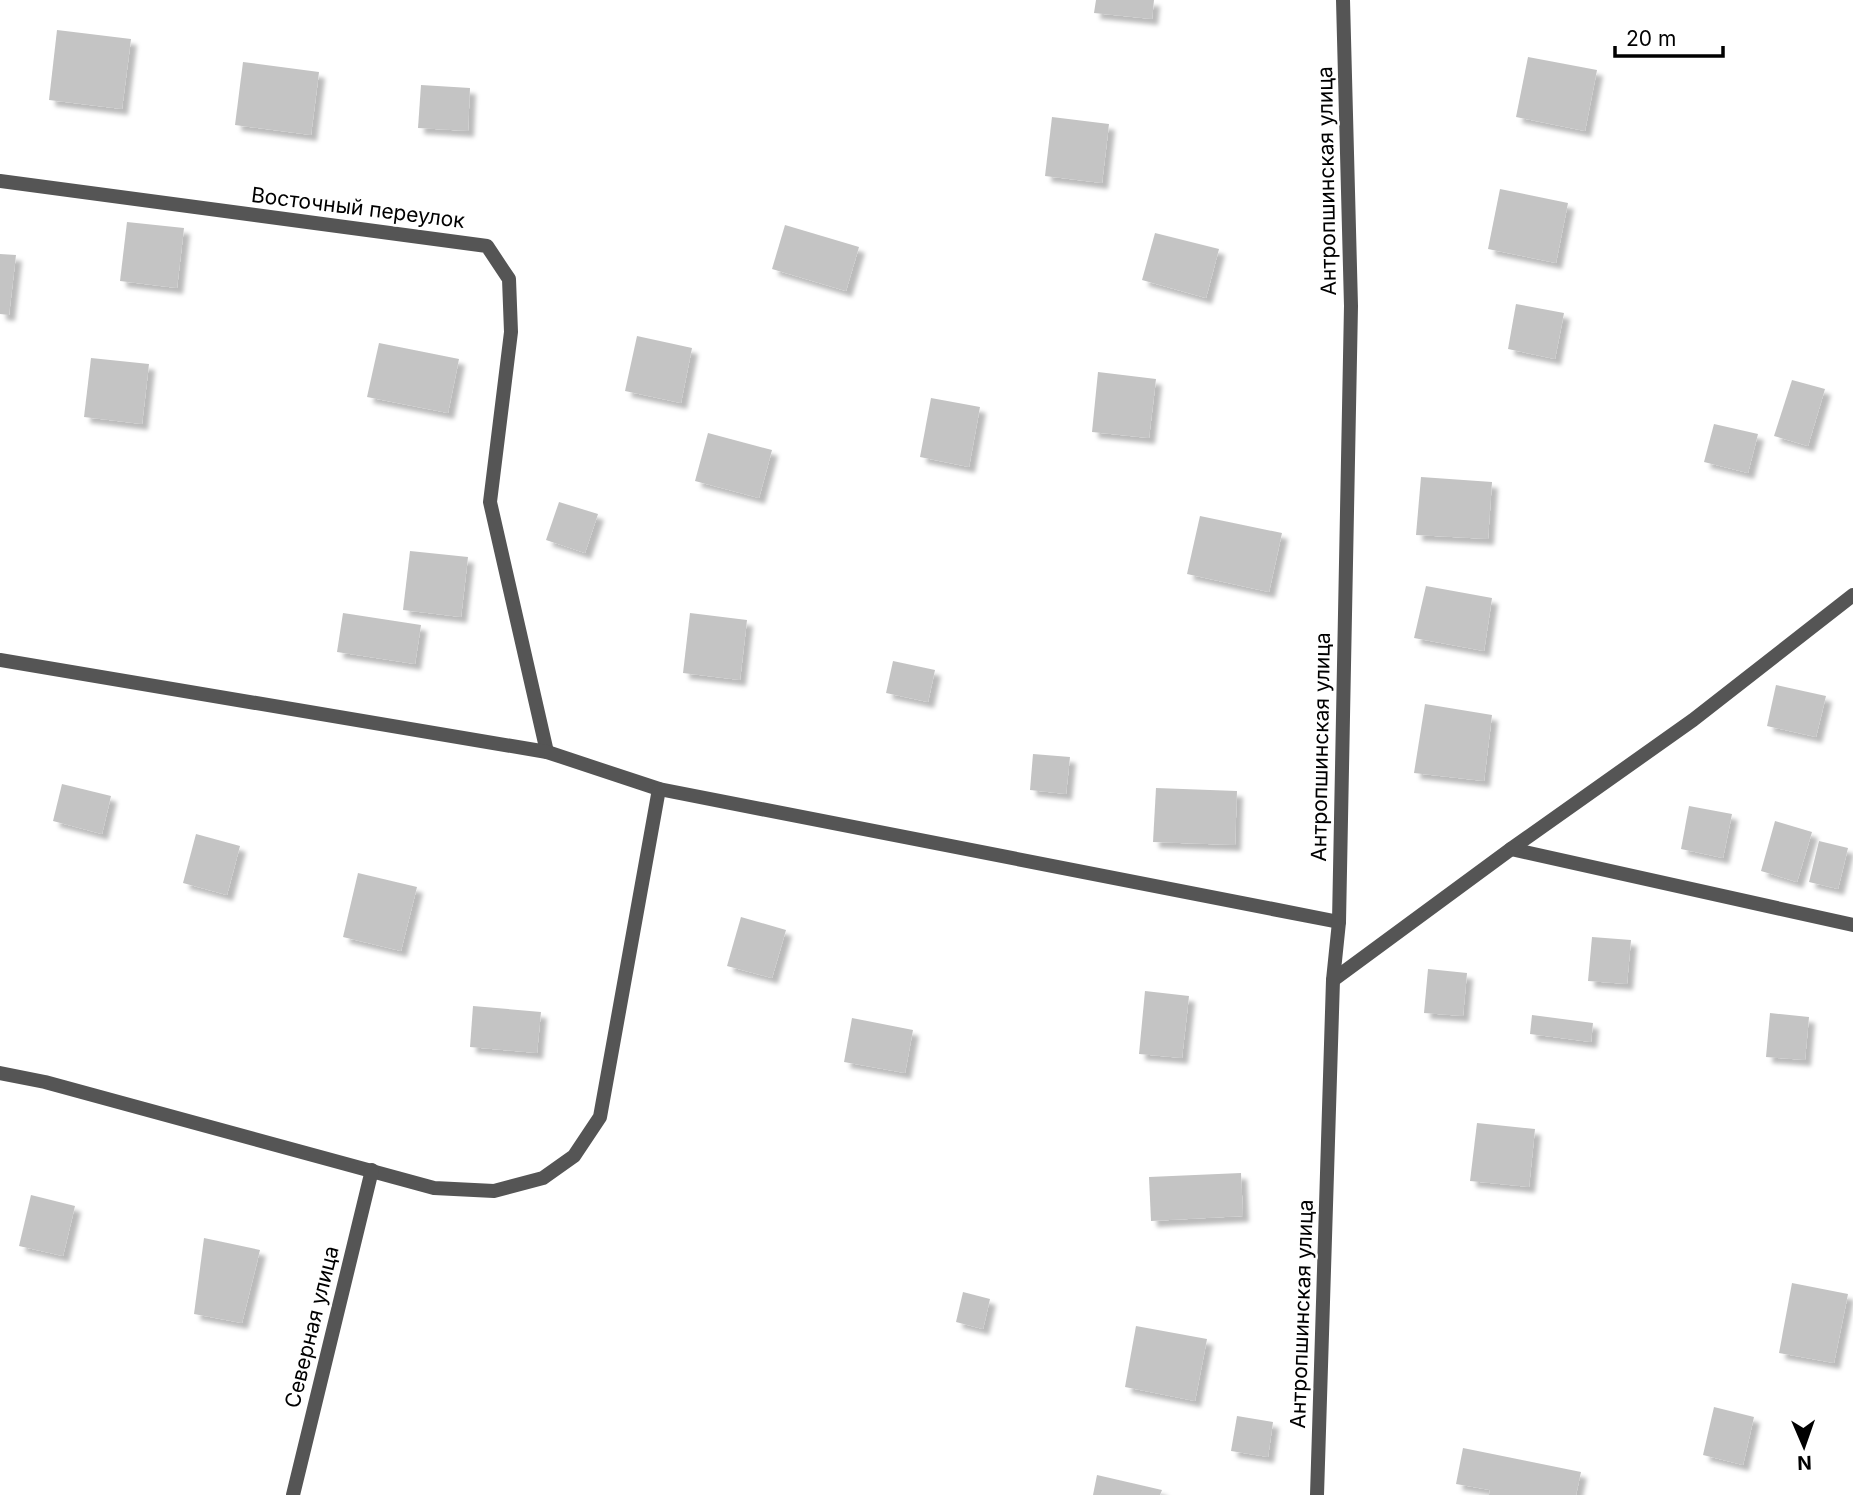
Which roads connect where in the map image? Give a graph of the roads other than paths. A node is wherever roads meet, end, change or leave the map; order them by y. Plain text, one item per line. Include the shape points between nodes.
1 (1343, 0) edge
2 (0, 181) edge
3 (1853, 595) edge
4 (0, 660) edge
5 (547, 752) junction
6 (659, 789) junction
7 (1511, 849) junction
8 (1339, 922) junction
9 (1853, 925) edge
10 (1333, 980) junction
11 (0, 1073) edge
12 (372, 1170) junction
13 (293, 1495) edge
14 (1317, 1495) edge

1 - 8 street, Антропшинская улица via 1351,306
2 - 5 street, Восточный переулок via 487,246 509,279 511,331 490,502
3 - 7 street via 1693,720
4 - 5 street
5 - 6 street
6 - 8 street
6 - 12 street via 600,1117 574,1156 543,1178 494,1191 434,1188
7 - 9 street
7 - 10 street
8 - 10 street, Антропшинская улица
10 - 14 street, Антропшинская улица
11 - 12 street
12 - 13 street, Северная улица

